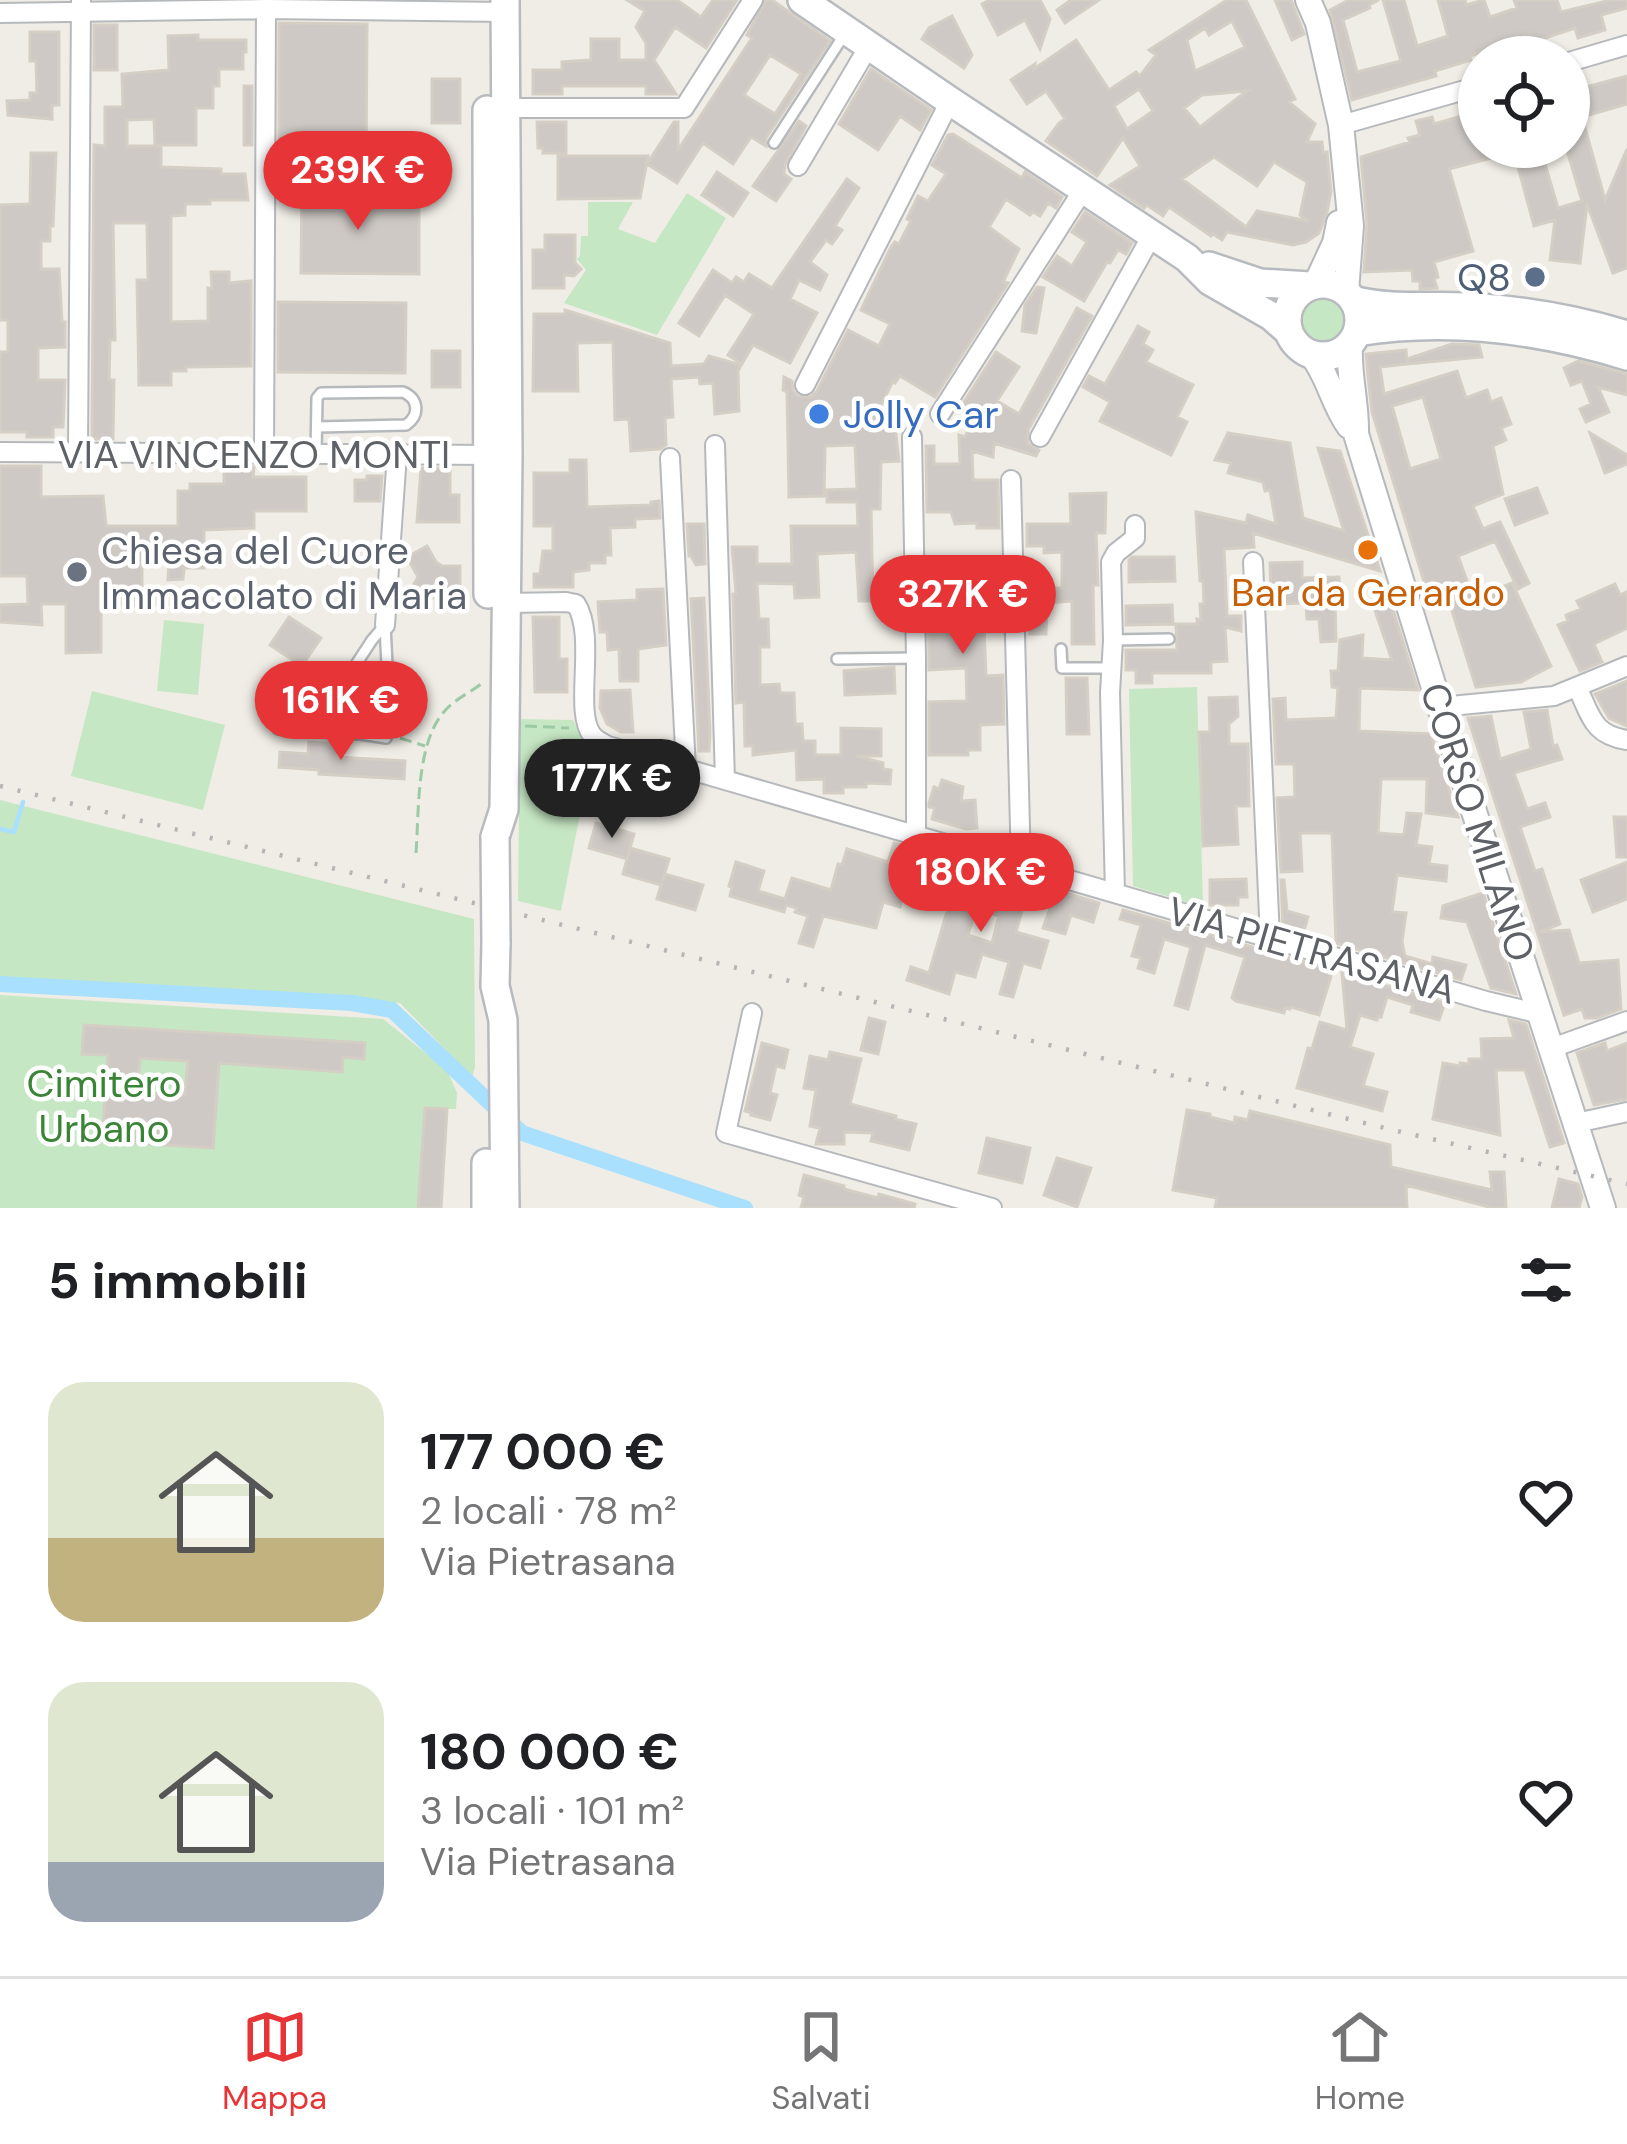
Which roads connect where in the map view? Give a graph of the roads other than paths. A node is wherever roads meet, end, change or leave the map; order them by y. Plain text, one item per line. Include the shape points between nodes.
1 (753, 0) edge
2 (802, 0) edge
3 (1308, 0) edge
4 (81, 5) edge
5 (386, 5) edge
6 (496, 6) edge
7 (266, 9) junction
8 (0, 13) edge
9 (858, 38) junction
10 (1627, 46) edge
11 (1590, 56) edge
12 (1458, 92) edge
13 (950, 101) junction
14 (506, 108) junction
15 (1341, 124) junction
16 (774, 143) dead end
17 (798, 166) dead end
18 (1346, 185) junction
19 (1083, 190) junction
20 (1152, 235) junction
21 (1187, 258) junction
22 (1313, 285) junction
23 (1350, 296) junction
24 (1288, 331) junction
25 (1627, 335) edge
26 (1354, 338) junction
27 (1311, 355) junction
28 (1627, 356) edge
29 (805, 385) dead end
30 (940, 414) dead end
31 (317, 427) junction
32 (1356, 434) junction
33 (911, 437) dead end
34 (1040, 437) dead end
35 (715, 445) dead end
36 (0, 452) edge
37 (78, 452) junction
38 (264, 454) junction
39 (316, 454) junction
40 (397, 454) junction
41 (498, 455) junction
42 (670, 458) dead end
43 (1011, 480) dead end
44 (1135, 526) dead end
45 (1253, 562) dead end
46 (506, 603) junction
47 (386, 625) junction
48 (1169, 639) dead end
49 (1113, 640) junction
50 (1061, 649) dead end
51 (916, 658) junction
52 (837, 659) dead end
53 (356, 666) junction
54 (1627, 666) edge
55 (1110, 668) junction
56 (381, 680) junction
57 (1577, 687) junction
58 (1440, 707) junction
59 (315, 727) junction
60 (278, 729) dead end
61 (357, 734) junction
62 (386, 738) road end
63 (1627, 740) edge
64 (686, 769) junction
65 (725, 780) junction
66 (916, 836) junction
67 (495, 837) junction
68 (1021, 866) junction
69 (1115, 893) junction
70 (1270, 938) junction
71 (752, 1013) dead end
72 (1541, 1014) junction
73 (1627, 1021) edge
74 (1552, 1048) junction
75 (1627, 1112) edge
76 (1576, 1123) junction
77 (495, 1130) junction
78 (486, 1208) edge
79 (505, 1208) edge
80 (992, 1208) edge
81 (1603, 1208) edge

1 - 14 street via 684,108
2 - 9 main road
3 - 15 street
4 - 7 street
4 - 8 street
4 - 37 street
5 - 6 street
5 - 7 street
6 - 14 main road
6 - 41 main road
7 - 38 street
9 - 13 main road
9 - 16 lane
9 - 17 street
10 - 11 street
12 - 15 street
13 - 19 main road
13 - 29 street
14 - 41 main road
15 - 18 street
18 - 22 street via 1335,243
18 - 23 street
19 - 20 main road
19 - 30 street
20 - 21 main road
20 - 34 street
21 - 22 main road via 1260,283
21 - 24 main road
22 - 23 main road
22 - 24 main road via 1290,304
23 - 25 main road via 1376,306 1559,317
23 - 26 main road via 1359,316
24 - 27 main road
26 - 27 main road via 1332,355
26 - 28 main road via 1420,326 1483,327
26 - 32 street, CORSO MILANO
27 - 32 street, CORSO MILANO
31 - 31 lane via 406,425 416,405 403,392 323,392
31 - 39 lane
32 - 58 street, CORSO MILANO
33 - 51 street
35 - 65 street
36 - 37 street, VIA VINCENZO MONTI
37 - 38 street, VIA VINCENZO MONTI
38 - 39 street, VIA VINCENZO MONTI
39 - 40 street, VIA VINCENZO MONTI
40 - 41 street, VIA VINCENZO MONTI
40 - 47 street
41 - 46 main road
41 - 67 main road via 487,805
42 - 64 street
43 - 68 street
44 - 49 street via 1135,538 1111,562
45 - 70 street
46 - 64 street, VIA PIETRASANA via 576,604 593,738
46 - 67 main road via 504,809
47 - 53 lane
47 - 56 lane
48 - 49 lane
49 - 55 street
50 - 55 lane via 1062,668
51 - 52 lane
51 - 66 street
53 - 56 lane
53 - 59 lane
54 - 57 street
55 - 69 street
56 - 61 lane
57 - 58 street
57 - 63 street via 1600,732
58 - 72 street, CORSO MILANO
59 - 60 lane
59 - 61 lane
61 - 62 lane
64 - 65 street, VIA PIETRASANA
65 - 66 street, VIA PIETRASANA
66 - 68 street, VIA PIETRASANA
67 - 77 main road, bridge via 495,986 487,1013
68 - 69 street, VIA PIETRASANA
69 - 70 street, VIA PIETRASANA
70 - 72 street, VIA PIETRASANA
71 - 80 street via 726,1133
72 - 74 street, CORSO MILANO
73 - 74 street
74 - 76 street, CORSO MILANO
75 - 76 street
76 - 81 street, CORSO MILANO
77 - 78 main road
77 - 79 main road

